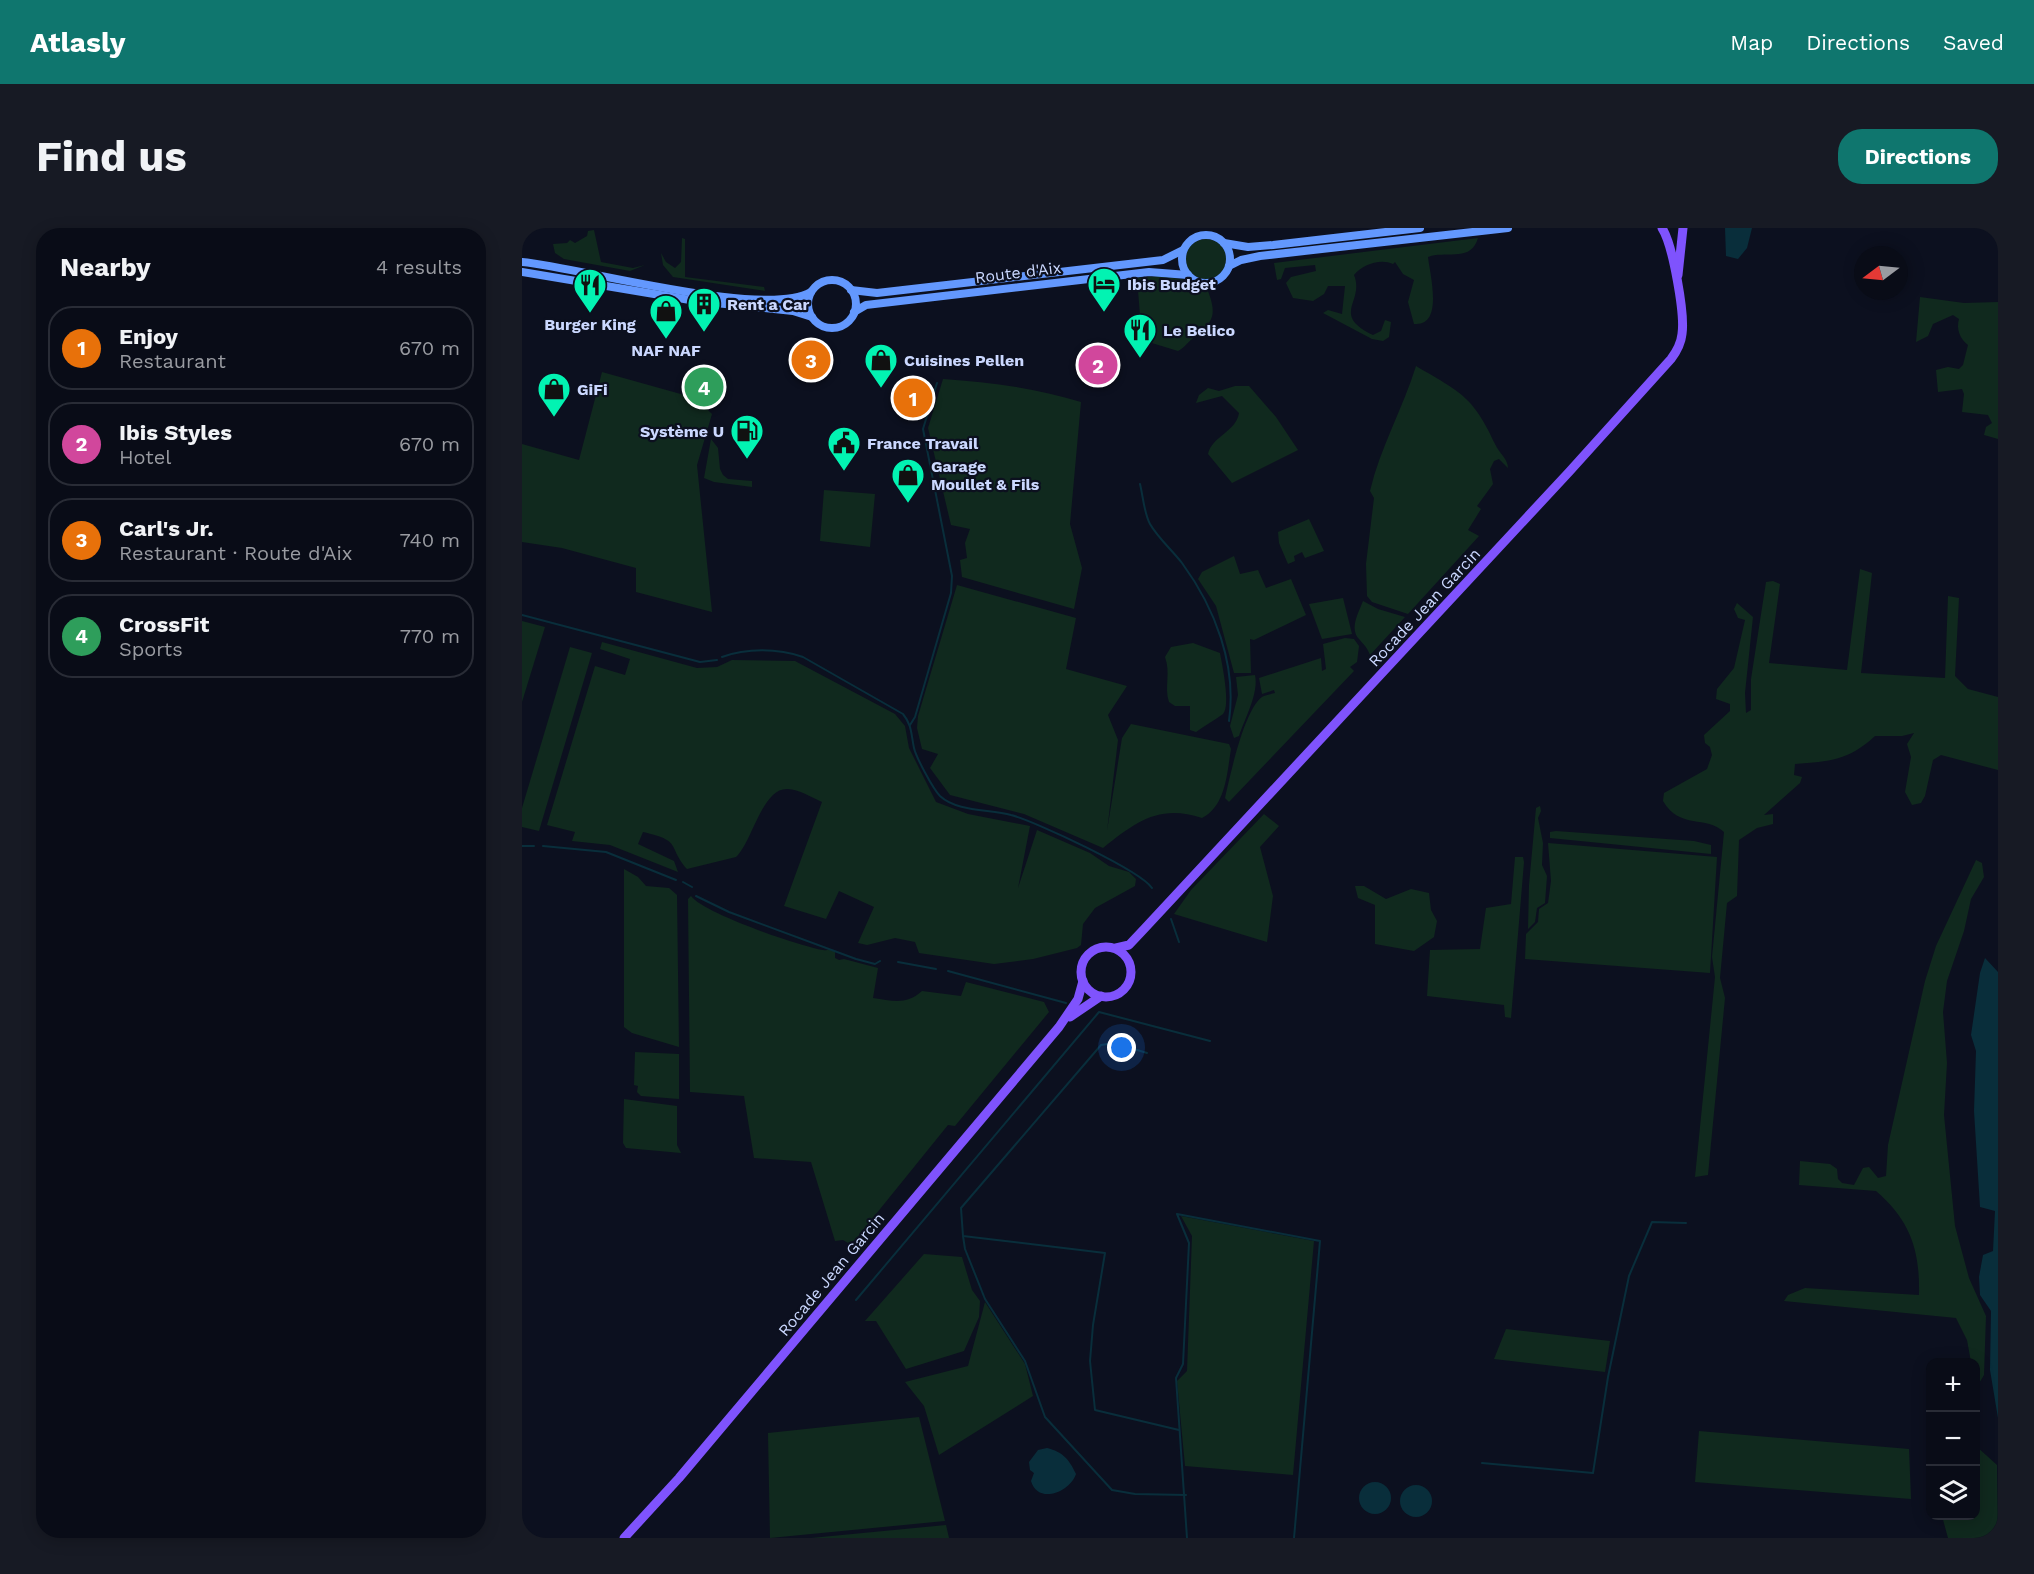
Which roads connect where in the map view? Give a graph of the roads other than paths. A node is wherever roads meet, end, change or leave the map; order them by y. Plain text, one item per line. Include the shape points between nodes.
1 (1420, 228) edge
2 (1508, 228) edge
3 (1662, 228) edge
4 (1683, 228) edge
5 (1224, 243) junction
6 (1183, 250) junction
7 (522, 261) edge
8 (1228, 266) junction
9 (522, 272) edge
10 (1188, 274) junction
11 (1677, 286) junction
12 (851, 290) junction
13 (811, 292) junction
14 (854, 312) junction
15 (812, 317) junction
16 (1145, 928) junction
17 (1116, 948) junction
18 (1130, 966) junction
19 (1083, 981) junction
20 (1101, 996) junction
21 (1059, 1027) junction
22 (624, 1538) edge

1 - 5 main road via 1248,247
2 - 8 main road via 1260,256
3 - 11 main road, Rocade Jean Garcin via 1672,252
4 - 11 main road, Rocade Jean Garcin
5 - 6 main road via 1213,236 1199,236
5 - 8 main road via 1229,254
6 - 10 main road via 1183,267
6 - 12 main road, Route d'Aix via 1163,260 884,292
7 - 13 main road via 730,297 788,301
8 - 10 main road via 1222,276 1211,282 1194,280
9 - 15 main road via 696,301 793,311
10 - 14 main road, Route d'Aix via 1149,272 866,305
11 - 16 main road, Rocade Jean Garcin via 1682,335 1671,359
12 - 13 main road via 844,284 828,281
12 - 14 main road
13 - 15 main road via 808,309
14 - 15 main road via 835,328 826,328
16 - 17 main road, Rocade Jean Garcin via 1129,945
16 - 18 main road, Rocade Jean Garcin via 1133,947
17 - 18 main road
17 - 19 main road via 1102,947 1086,956 1081,968
18 - 20 main road via 1131,975 1124,988 1113,996
19 - 20 main road via 1090,991
19 - 21 main road, Rocade Jean Garcin via 1078,999
20 - 21 main road, Rocade Jean Garcin
21 - 22 main road, Rocade Jean Garcin

